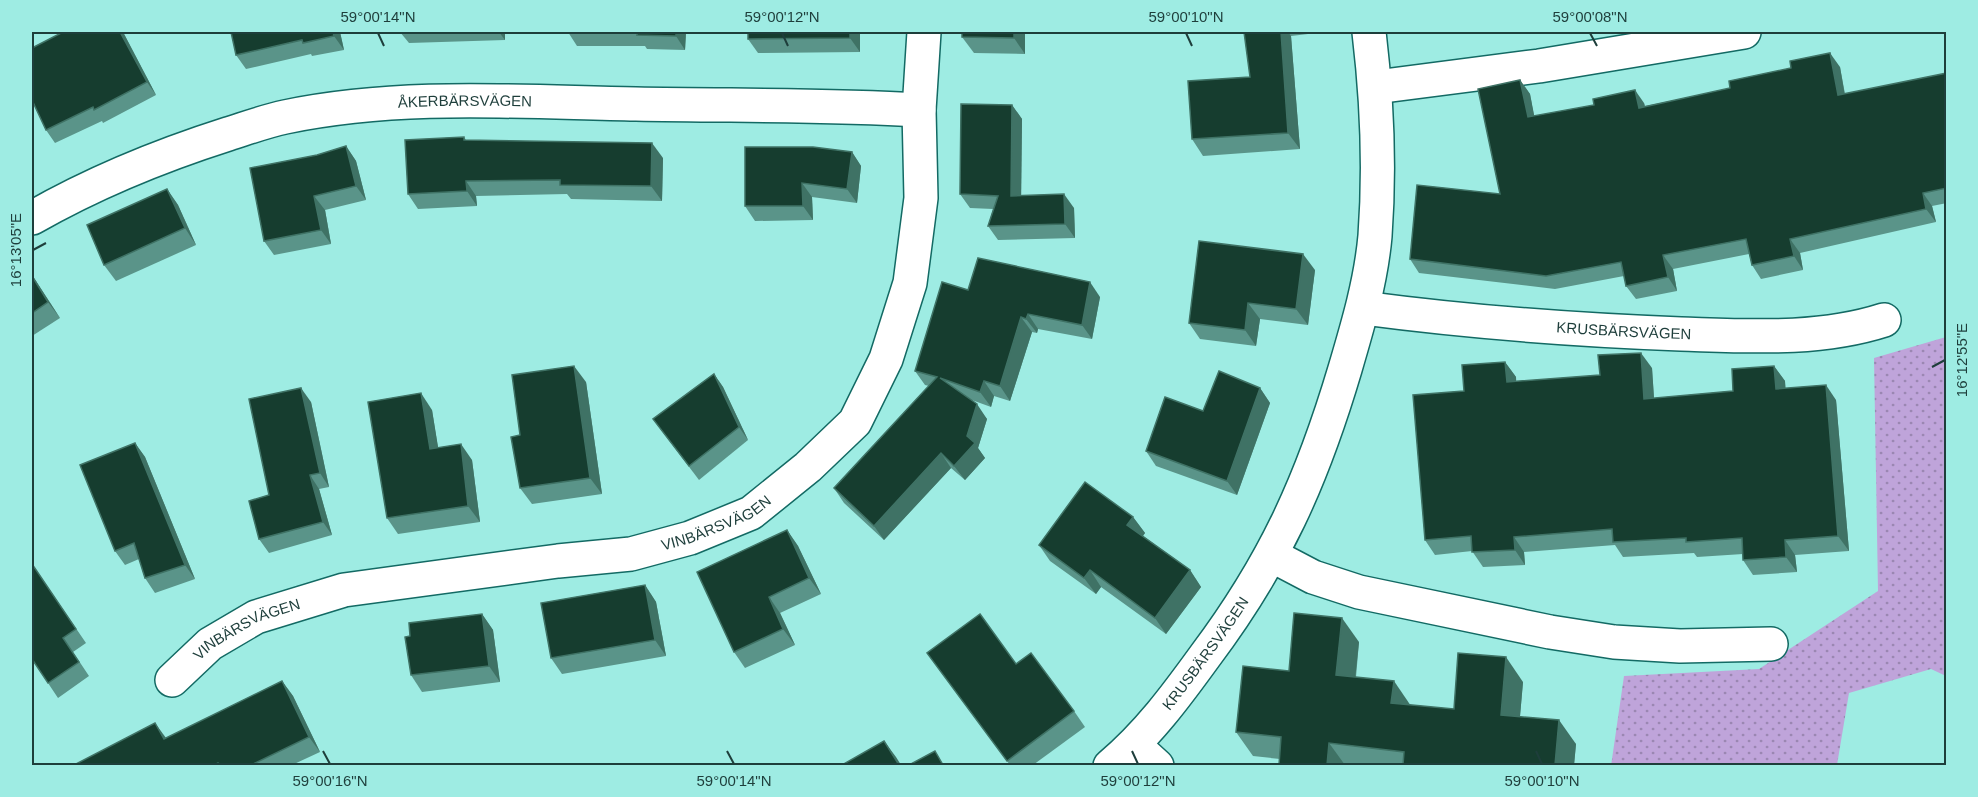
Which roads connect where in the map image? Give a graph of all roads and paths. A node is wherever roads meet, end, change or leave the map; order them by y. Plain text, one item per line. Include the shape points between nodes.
1 (924, 32) edge
2 (1369, 32) edge
3 (1744, 32) edge
4 (1376, 87) junction
5 (919, 110) junction
6 (32, 218) edge
7 (1363, 308) junction
8 (1884, 320) dead end
9 (1273, 556) junction
10 (1771, 644) dead end
11 (171, 680) dead end
12 (1133, 759) edge

1 - 5 street, VINBÄRSVÄGEN
2 - 4 street, KRUSBÄRSVÄGEN
3 - 4 street via 1539,66
4 - 7 street, KRUSBÄRSVÄGEN via 1374,237
5 - 6 street, ÅKERBÄRSVÄGEN via 502,100 349,107 284,117 166,153
5 - 11 street, VINBÄRSVÄGEN via 921,198 910,283 886,359 855,422 751,513 690,538 631,554 344,590 256,617 210,644
7 - 8 street, KRUSBÄRSVÄGEN via 1522,326 1745,336 1817,334
7 - 9 street, KRUSBÄRSVÄGEN via 1328,428
9 - 10 street via 1313,577 1359,592 1540,631 1614,642 1680,646
9 - 12 street, KRUSBÄRSVÄGEN via 1242,607 1162,713

